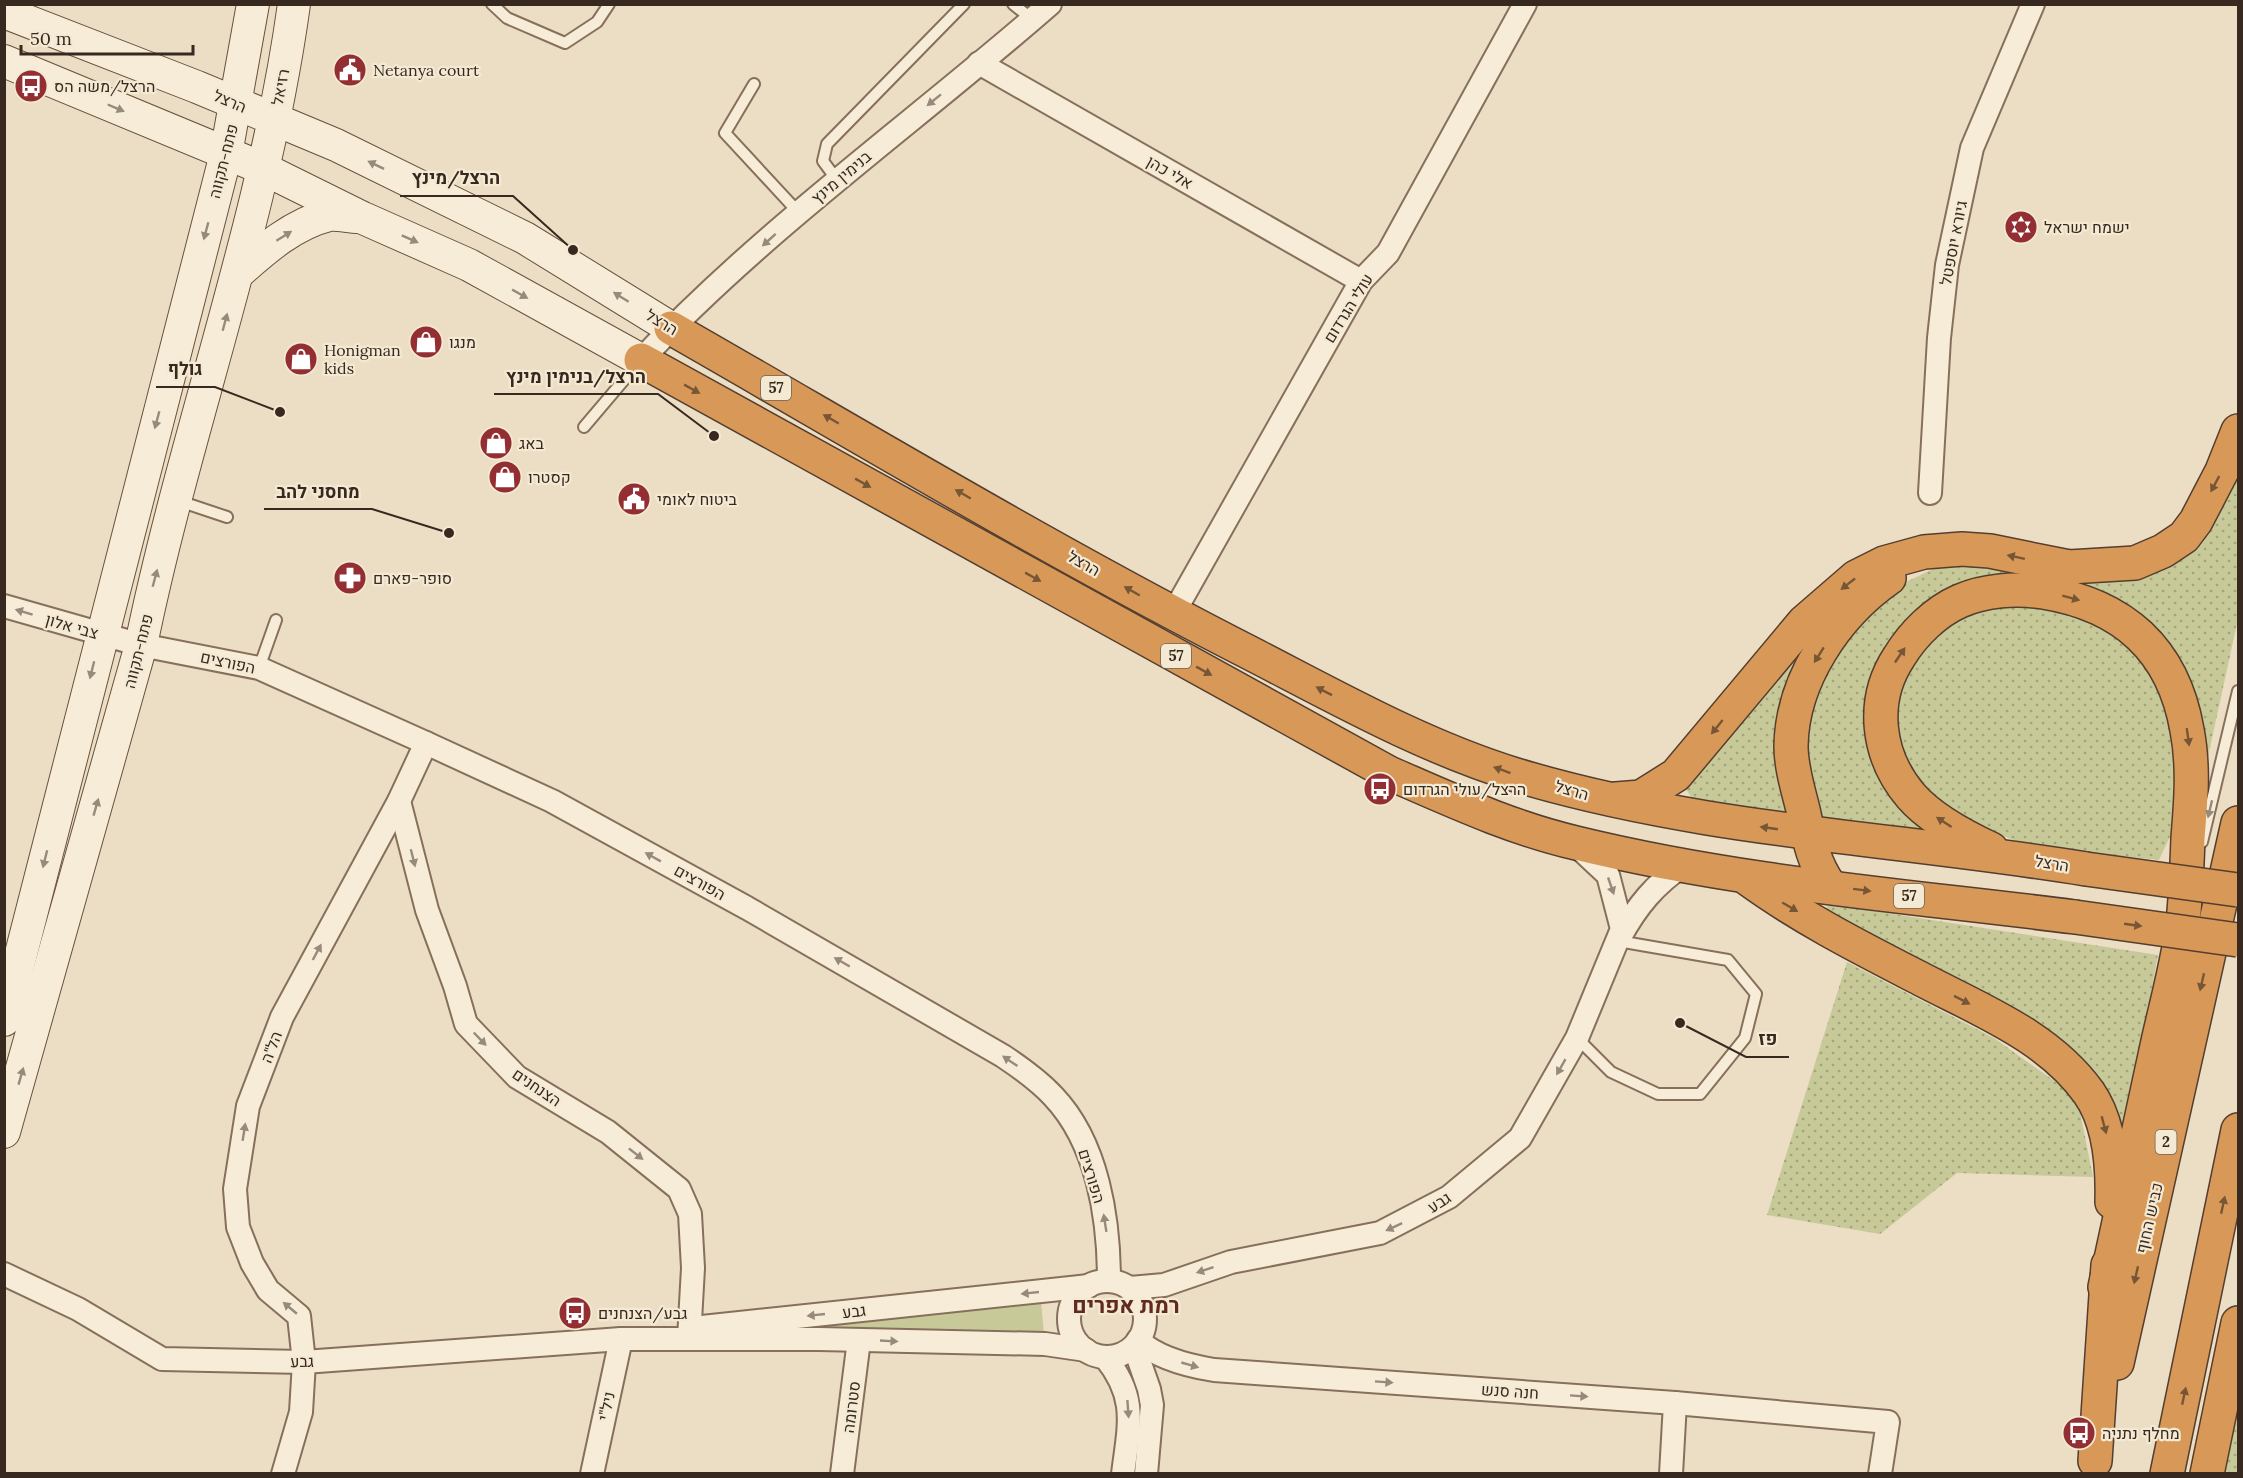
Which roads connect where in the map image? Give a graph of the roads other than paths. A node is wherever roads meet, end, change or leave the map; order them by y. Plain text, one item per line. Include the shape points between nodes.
1 (253, 4) edge
2 (492, 4) edge
3 (609, 4) edge
4 (964, 4) edge
5 (1013, 4) edge
6 (1050, 4) edge
7 (1525, 4) edge
8 (2033, 4) edge
9 (20, 13) edge
10 (292, 20) edge
11 (1033, 20) junction
12 (245, 55) junction
13 (4, 61) edge
14 (979, 63) junction
15 (754, 84) dead end
16 (197, 87) junction
17 (237, 104) junction
18 (274, 119) junction
19 (336, 145) junction
20 (226, 154) junction
21 (262, 168) junction
22 (837, 180) junction
23 (799, 213) junction
24 (363, 218) junction
25 (238, 273) junction
26 (1361, 281) junction
27 (671, 328) junction
28 (641, 360) junction
29 (584, 427) dead end
30 (2238, 431) edge
31 (1930, 494) dead end
32 (176, 500) junction
33 (227, 517) dead end
34 (1962, 549) junction
35 (4, 606) edge
36 (1173, 614) junction
37 (276, 620) dead end
38 (101, 635) junction
39 (141, 645) junction
40 (259, 668) junction
41 (2238, 691) edge
42 (426, 743) junction
43 (1598, 798) junction
44 (399, 801) junction
45 (2238, 823) edge
46 (1808, 833) junction
47 (1574, 843) junction
48 (2015, 857) junction
49 (1685, 864) junction
50 (1742, 874) junction
51 (1830, 886) junction
52 (2238, 890) edge
53 (2183, 924) junction
54 (2238, 940) edge
55 (1618, 941) junction
56 (4, 1020) edge
57 (1577, 1038) junction
58 (2238, 1130) edge
59 (4, 1132) edge
60 (4, 1274) edge
61 (1109, 1285) junction
62 (2105, 1287) junction
63 (2238, 1323) edge
64 (690, 1334) junction
65 (621, 1339) junction
66 (859, 1340) junction
67 (1136, 1343) junction
68 (1096, 1354) junction
69 (304, 1362) junction
70 (1675, 1403) junction
71 (2094, 1467) edge
72 (283, 1473) edge
73 (592, 1473) edge
74 (842, 1473) edge
75 (1123, 1473) edge
76 (1146, 1473) edge
77 (1671, 1473) edge
78 (1880, 1473) edge
79 (2168, 1473) edge
80 (2206, 1473) edge

1 - 12 main road
2 - 3 lane via 507,18 565,43 597,22
4 - 22 lane via 827,144 823,161
5 - 11 lane
6 - 11 street, בנימין מינץ
7 - 26 street, עולי הגרדום via 1388,253
8 - 31 street, גיורא יוספטל via 1972,148 1949,254 1939,338
9 - 16 main road, הרצל
10 - 18 main road, רזיאל
10 - 19 main road via 294,83 302,108 314,126
11 - 14 street, בנימין מינץ
12 - 16 main road via 229,79 217,86
12 - 17 main road
13 -> 20 main road
14 -> 22 street, בנימין מינץ
14 - 26 street, אלי כהן
15 - 23 lane via 725,133
16 - 17 main road, הרצל
17 - 18 main road, הרצל
17 - 20 main road, פתח-תקווה
18 - 19 main road, הרצל
18 - 21 main road, רזיאל
27 -> 19 main road, הרצל via 525,238
20 - 21 main road
20 -> 38 main road, פתח-תקווה
21 - 24 main road
21 - 25 main road, פתח-תקווה
22 - 23 street, בנימין מינץ
23 -> 27 street, בנימין מינץ
25 -> 24 main road via 268,246 295,229 331,215
24 -> 28 main road via 469,265
32 -> 25 main road, פתח-תקווה
26 - 36 street, עולי הגרדום
27 - 28 street, בנימין מינץ
36 -> 27 highway, הרצל / 57
28 - 29 lane
28 -> 47 highway, 57 via 1389,773 1509,823
30 -> 34 highway via 2222,471 2184,537 2135,563 2069,567
32 - 33 lane
39 -> 32 main road, פתח-תקווה
34 -> 43 highway via 1914,555 1884,563 1856,577 1804,622 1676,775 1641,797
34 -> 46 highway via 1933,555 1879,586 1835,631 1816,660 1802,688 1791,747
38 -> 35 street, צבי אלון
43 -> 36 highway, הרצל / 57 via 1513,774 1406,733
37 - 40 lane
38 - 39 street, צבי אלון
38 -> 56 main road, פתח-תקווה
39 - 40 street, הפורצים
59 -> 39 main road, פתח-תקווה
40 - 42 street, הפורצים
41 -> 53 lane
42 - 44 street, הל"ה
61 -> 42 street, הפורצים via 1107,1232 1092,1167 1066,1112 1029,1073 736,902 552,801
46 -> 43 highway, הרצל / 57 via 1685,816
44 -> 64 street, הצנחנים via 427,910 466,1024 517,1077 608,1132 679,1189 690,1214
69 -> 44 street, הל"ה via 300,1316 268,1290 238,1227 236,1189 248,1106 282,1017
45 -> 71 highway, כביש החוף / 2
46 - 48 highway, הרצל / 57
46 - 51 highway via 1819,869
47 - 49 highway, 57
47 -> 55 street, גבע via 1608,875 1622,929
48 - 52 highway, הרצל / 57, bridge
48 -> 53 highway via 1959,832 1912,797 1886,754 1880,711 1891,669 1919,631 1941,612 1985,593 2034,591 2090,603 2121,619 2146,640 2164,664 2178,695 2192,775
49 - 50 highway, 57
49 - 55 street, גבע via 1646,896
50 - 51 highway, 57
50 -> 62 highway via 1808,917 2001,1020 2044,1047 2072,1072 2104,1120 2109,1150 2112,1190
51 -> 54 highway, 57, bridge
53 - 62 highway
55 - 57 street, גבע
55 - 57 lane via 1728,960 1756,994 1745,1038 1700,1094 1658,1094 1611,1072
57 -> 61 street, גבע via 1520,1138 1449,1197 1417,1216 1357,1240 1231,1262 1164,1285
79 -> 58 highway
60 - 69 street, גבע via 78,1309 162,1359
61 -> 64 street, גבע
61 - 67 street via 1139,1298 1145,1323
61 - 68 street via 1072,1305 1071,1330 1077,1342
62 - 71 highway
63 - 80 highway
64 - 65 street, גבע
64 - 66 street, גבע
65 - 69 street, גבע
65 - 73 street, ניל"י
66 -> 68 street, גבע via 1045,1344
66 - 74 street, סטרומה
67 - 68 street via 1125,1352
67 -> 70 street, חנה סנש via 1168,1358 1214,1370
67 - 76 street via 1152,1405
68 -> 75 street via 1120,1375 1127,1391 1129,1427
69 - 72 street, הל"ה via 301,1412
70 - 77 street
70 - 78 street, חנה סנש via 1888,1422

